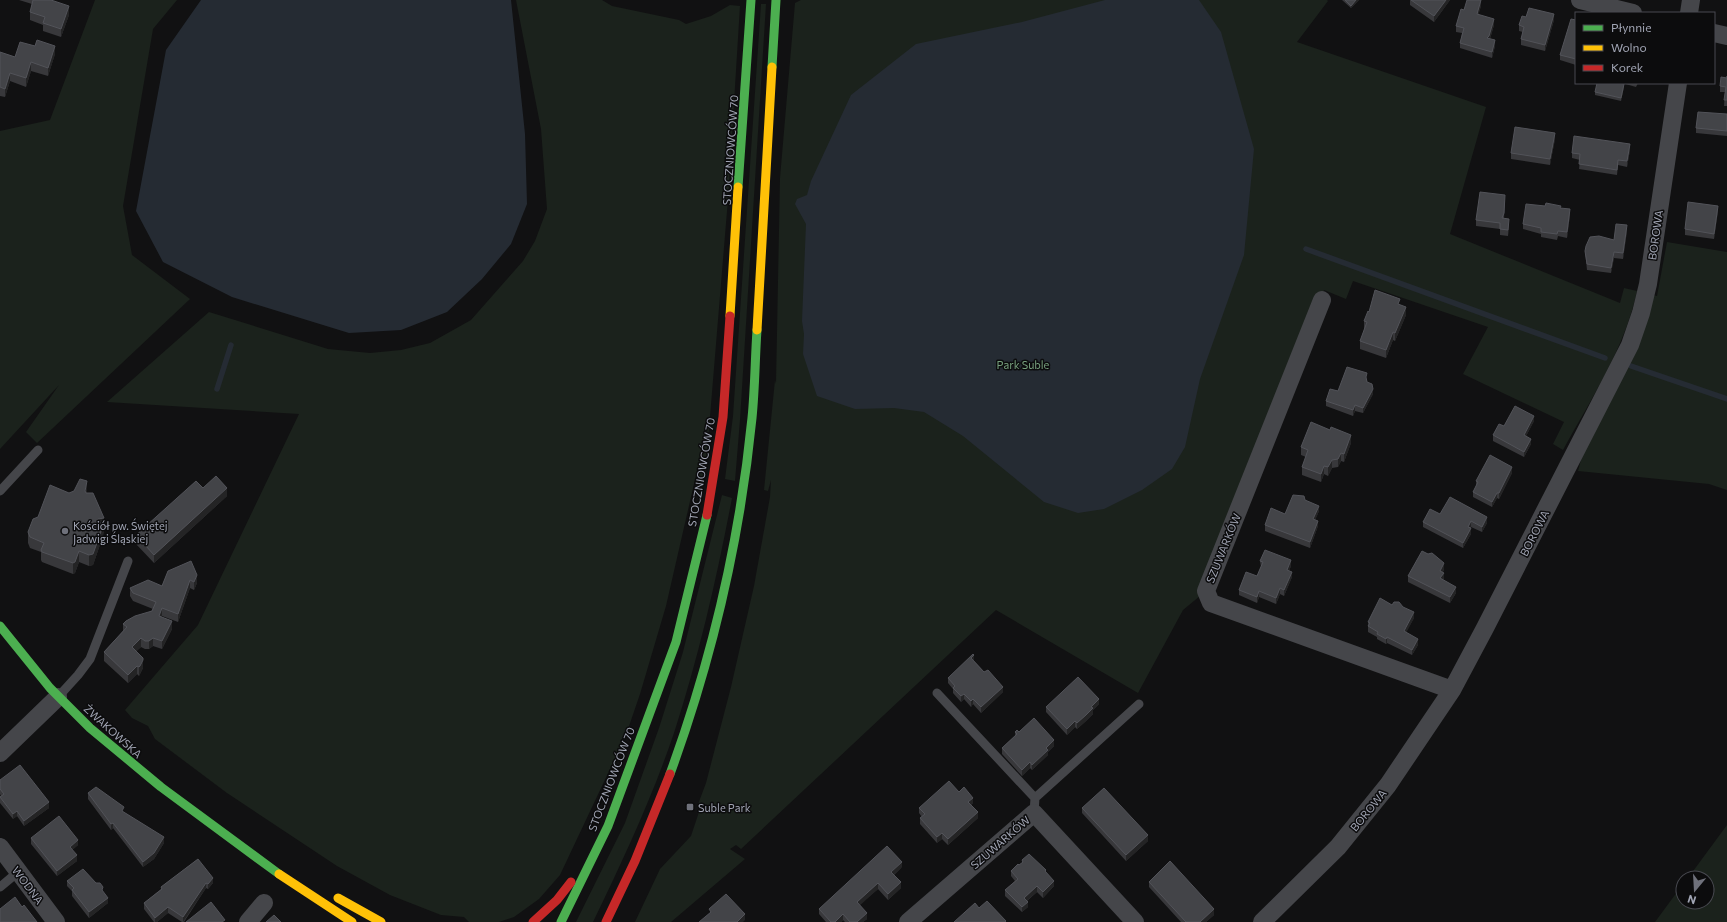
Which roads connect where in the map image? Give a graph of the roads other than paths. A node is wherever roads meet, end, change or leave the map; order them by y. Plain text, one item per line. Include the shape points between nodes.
1 (751, 0) edge
2 (776, 0) edge
3 (1580, 0) edge
4 (1691, 0) edge
5 (1629, 12) edge
6 (1689, 12) edge
7 (1715, 33) edge
8 (1727, 36) edge
9 (1678, 84) edge
10 (1322, 300) dead end
11 (38, 450) dead end
12 (0, 491) edge
13 (128, 560) dead end
14 (0, 626) edge
15 (1452, 690) junction
16 (937, 693) dead end
17 (58, 697) junction
18 (1138, 704) dead end
19 (0, 752) edge
20 (1034, 805) junction
21 (226, 836) junction
22 (599, 844) junction
23 (0, 847) edge
24 (18, 872) junction
25 (309, 882) dead end
26 (0, 887) edge
27 (329, 893) dead end
28 (264, 903) dead end
29 (380, 921) edge
30 (56, 922) edge
31 (248, 922) edge
32 (352, 922) edge
33 (533, 922) edge
34 (561, 922) edge
35 (606, 922) edge
36 (908, 922) edge
37 (1135, 922) edge
38 (1262, 922) edge

1 - 22 street, STOCZNIOWCÓW 70 via 723,417 705,524 676,642
2 - 35 street via 752,417 736,532 716,628 687,728 660,803
3 - 5 street
4 - 6 street
7 - 8 street
9 - 15 street, BOROWA via 1648,284 1630,345
10 - 15 street, SZUWARKÓW via 1206,591 1211,604
11 - 12 lane
13 - 17 lane via 90,659
14 - 17 street, ŻWAKOWSKA
15 - 38 street, BOROWA via 1388,785 1338,848
16 - 20 lane
17 - 19 street
17 - 21 street, ŻWAKOWSKA via 131,765
18 - 20 lane
20 - 36 street, SZUWARKÓW
20 - 37 street, SZUWARKÓW
21 - 25 street, ŻWAKOWSKA
21 - 32 street, ŻWAKOWSKA via 317,901
22 - 33 street via 558,900
22 - 34 street, STOCZNIOWCÓW 70
23 - 24 street, WODNA
24 - 26 lane
24 - 30 street, WODNA
27 - 29 street
28 - 31 street

